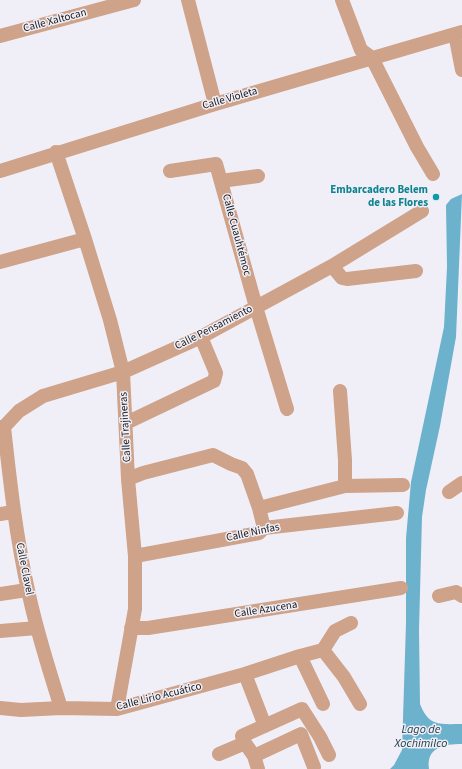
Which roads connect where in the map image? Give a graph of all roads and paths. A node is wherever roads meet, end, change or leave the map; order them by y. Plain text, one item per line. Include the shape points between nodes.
1 (134, 0) edge
2 (188, 0) edge
3 (342, 0) edge
4 (458, 33) edge
5 (0, 36) edge
6 (372, 58) junction
7 (462, 70) edge
8 (215, 104) junction
9 (56, 152) junction
10 (0, 171) edge
11 (170, 171) dead end
12 (433, 174) dead end
13 (258, 176) dead end
14 (221, 181) junction
15 (422, 212) dead end
16 (85, 240) junction
17 (0, 262) edge
18 (332, 266) junction
19 (416, 271) dead end
20 (256, 307) junction
21 (201, 337) junction
22 (123, 372) junction
23 (340, 391) dead end
24 (287, 409) dead end
25 (126, 423) junction
26 (2, 427) edge
27 (128, 479) junction
28 (462, 483) edge
29 (403, 485) dead end
30 (345, 486) junction
31 (449, 492) dead end
32 (259, 508) junction
33 (7, 513) edge
34 (397, 513) dead end
35 (264, 528) junction
36 (135, 556) junction
37 (401, 588) dead end
38 (28, 590) junction
39 (0, 594) edge
40 (439, 596) dead end
41 (462, 596) edge
42 (351, 623) dead end
43 (37, 628) junction
44 (131, 628) junction
45 (0, 631) edge
46 (323, 650) junction
47 (300, 656) junction
48 (245, 674) junction
49 (323, 704) dead end
50 (360, 704) dead end
51 (0, 708) edge
52 (61, 708) junction
53 (117, 709) junction
54 (265, 726) junction
55 (245, 744) junction
56 (219, 754) dead end
57 (329, 755) dead end
58 (256, 762) edge
59 (314, 767) dead end

1 - 5 street, Calle Xaltocan
2 - 8 street
3 - 6 street via 361,50
4 - 6 street, Calle Violeta
4 - 7 street
6 - 8 street, Calle Violeta
6 - 12 street
8 - 9 street, Calle Violeta
9 - 10 street, Calle Violeta
9 - 16 street, Calle Trajineras
11 - 14 street, Calle Cuauhtémoc via 216,164
13 - 14 street
14 - 20 street, Calle Cuauhtémoc
15 - 18 street, Calle Pensamiento
16 - 17 street
16 - 22 street, Calle Trajineras
18 - 19 street via 342,278 347,279
18 - 20 street, Calle Pensamiento
20 - 21 street, Calle Pensamiento
20 - 24 street, Calle Cuauhtémoc
21 - 22 street, Calle Pensamiento
21 - 25 street via 216,373 214,382
22 - 25 street, Calle Trajineras
22 - 26 street, Calle Pensamiento via 43,396
23 - 30 street
25 - 27 street, Calle Trajineras
26 - 33 street, Calle Clavel
27 - 32 street via 213,455 242,468 247,474
27 - 36 street, Calle Trajineras
28 - 31 street
29 - 30 street
30 - 32 street
32 - 35 street
33 - 38 street, Calle Clavel
34 - 35 street, Calle Ninfas
35 - 36 street, Calle Ninfas via 258,532
36 - 44 street, Calle Trajineras via 135,609
37 - 44 street, Calle Azucena via 156,627
38 - 39 street
38 - 43 street, Calle Clavel
40 - 41 street via 456,592
42 - 46 street via 335,631
43 - 45 street
43 - 52 street, Calle Clavel
44 - 53 street, Calle Trajineras
46 - 47 street, Calle Lirio Acuático
46 - 50 street via 344,677
47 - 48 street, Calle Lirio Acuático
47 - 49 street
48 - 53 street, Calle Lirio Acuático
48 - 54 street
51 - 52 street, Calle Lirio Acuático
52 - 53 street, Calle Lirio Acuático
54 - 55 street via 242,736
54 - 57 street via 302,709
55 - 56 street
55 - 58 street
58 - 59 street via 301,734

